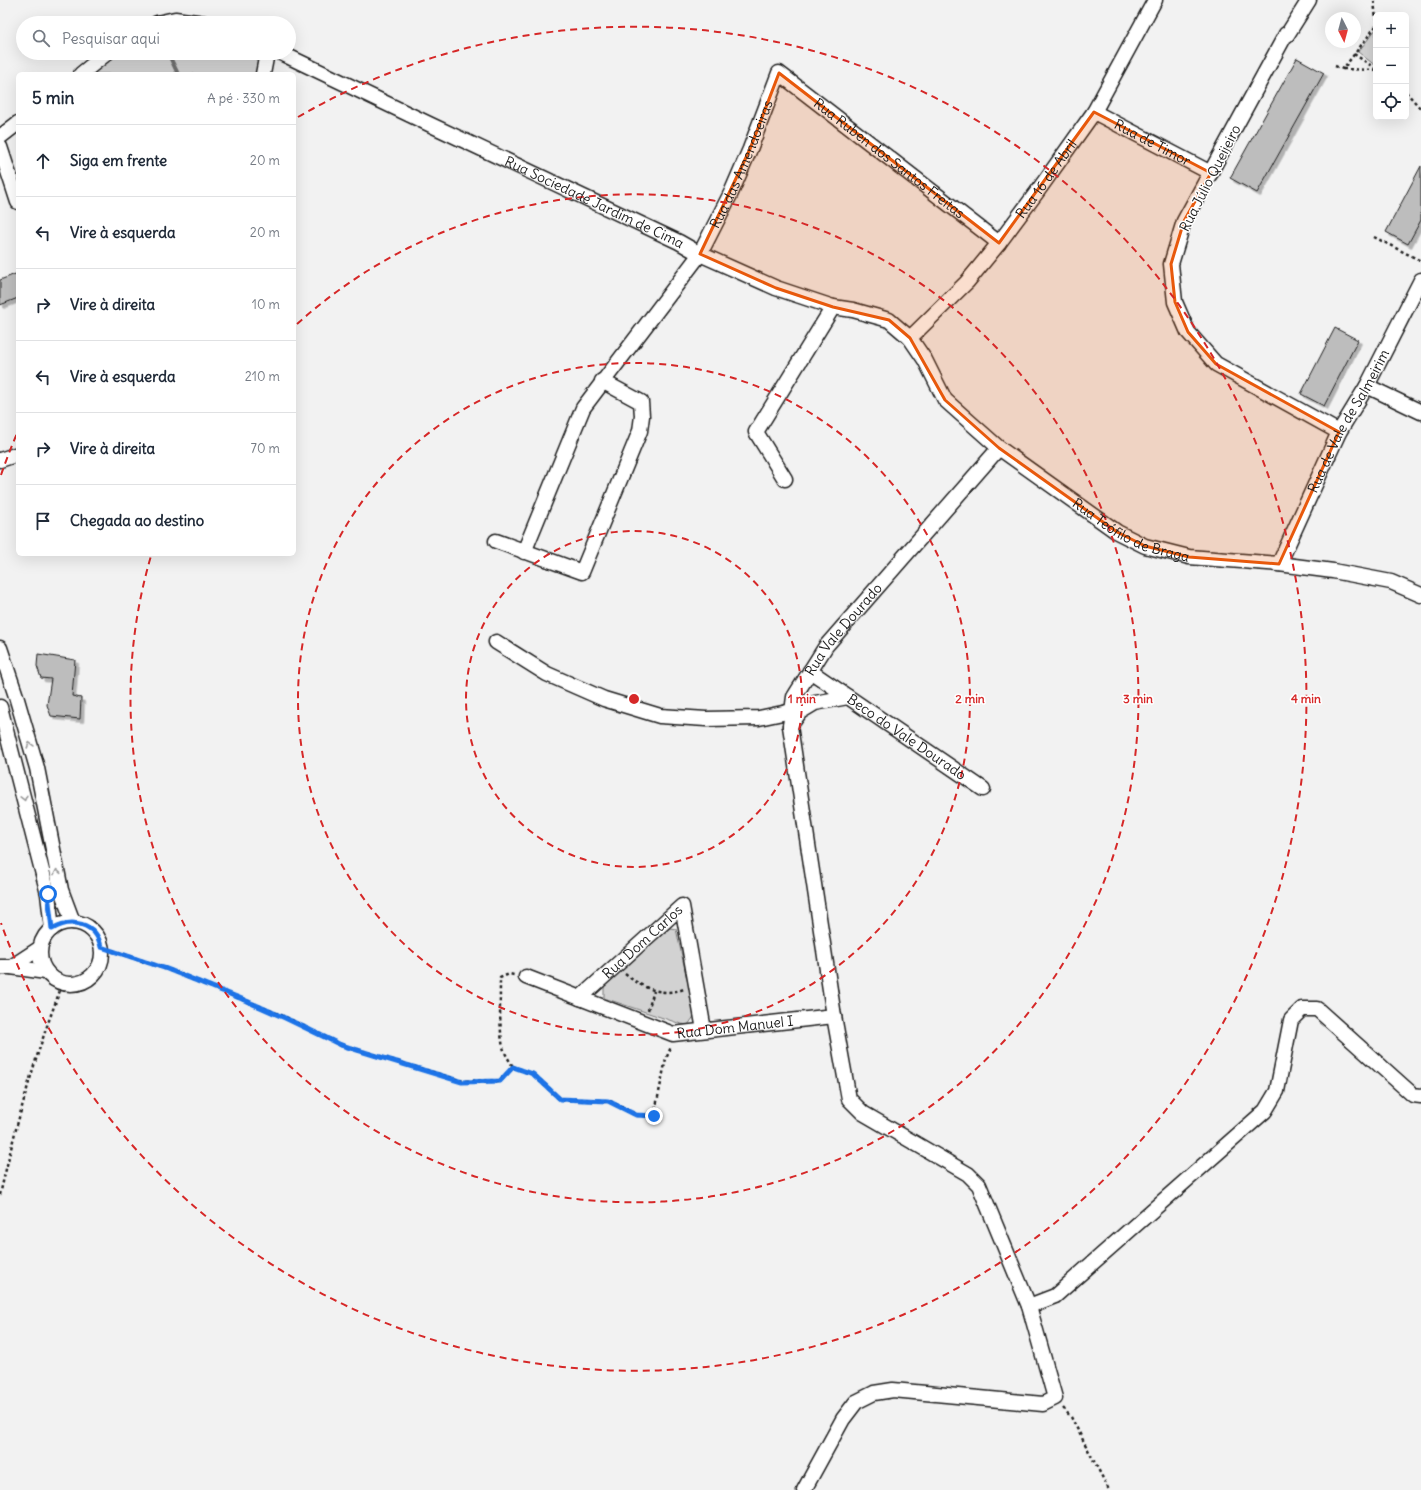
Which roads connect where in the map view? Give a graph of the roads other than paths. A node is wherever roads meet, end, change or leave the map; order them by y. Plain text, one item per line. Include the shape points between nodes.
1 (1155, 0) edge
2 (1309, 0) edge
3 (98, 60) edge
4 (265, 60) edge
5 (296, 60) edge
6 (83, 72) edge
7 (263, 72) edge
8 (779, 73) joint
9 (1094, 112) junction
10 (16, 125) edge
11 (0, 137) edge
12 (0, 147) edge
13 (1211, 173) junction
14 (16, 196) edge
15 (999, 243) junction
16 (700, 254) junction
17 (1421, 280) edge
18 (833, 307) junction
19 (910, 338) junction
20 (602, 381) junction
21 (1367, 386) junction
22 (1421, 412) edge
23 (1339, 432) junction
24 (999, 448) junction
25 (16, 455) edge
26 (0, 460) edge
27 (785, 479) dead end
28 (496, 540) dead end
29 (524, 552) junction
30 (1279, 564) junction
31 (1421, 595) edge
32 (496, 642) dead end
33 (0, 648) edge
34 (810, 671) junction
35 (848, 697) junction
36 (0, 706) edge
37 (792, 711) junction
38 (790, 726) junction
39 (983, 789) dead end
40 (73, 922) junction
41 (52, 929) junction
42 (40, 948) junction
43 (6, 967) edge
44 (46, 972) junction
45 (526, 977) road end
46 (580, 998) junction
47 (834, 1016) junction
48 (704, 1030) junction
49 (1421, 1096) edge
50 (1029, 1306) junction
51 (804, 1490) edge

1 - 9 street, Rua 16 de Abril
2 - 13 street, Rua Júlio Queijeiro via 1286,34
3 - 6 street
4 - 7 street
5 - 16 street, Rua Sociedade Jardim de Cima
8 - 15 street, Rua Ruben dos Santos Freitas
8 - 16 street, Rua das Amendoeiras via 748,155
9 - 13 street, Rua de Timor
9 - 15 street, Rua 16 de Abril
10 - 11 street
12 - 14 street
13 - 23 street, Rua Júlio Queijeiro via 1184,221 1171,264 1175,302 1188,332 1216,364
15 - 19 street, Rua 16 de Abril via 967,282
16 - 18 street, Rua Sociedade Jardim de Cima via 776,288
16 - 20 street, Rua das Amendoeiras
17 - 21 street, Rua de Vale de Salmeirim
18 - 19 street, Rua Sociedade Jardim de Cima via 889,320
18 - 27 street via 756,432
19 - 24 street, Rua Teófilo de Braga via 945,400
20 - 29 street, Rua das Amendoeiras via 583,408
20 - 29 street via 641,402 642,416 640,431 582,572
21 - 22 street
21 - 23 street, Rua de Vale de Salmeirim
23 - 30 street, Rua de Vale de Salmeirim
24 - 30 street, Rua Teófilo de Braga via 1117,532 1145,546 1189,557
24 - 34 street, Rua Vale Dourado via 826,646
25 - 26 street
28 - 29 street
30 - 31 street, Rua Teófilo de Braga via 1391,582
32 - 37 street via 554,677 604,699 660,716 706,719 759,718
40 -> 33 street via 61,890 37,768
34 - 35 street, Beco do Vale Dourado
34 - 37 street, Rua Vale Dourado via 794,697
35 - 38 street via 815,703 800,712
35 - 39 street, Beco do Vale Dourado
36 -> 41 street via 48,894
37 - 38 street, Rua Vale Dourado
38 - 47 street, Rua Vale Dourado
40 - 41 street
40 - 44 street via 82,924 96,936 102,953 96,971 82,982 72,984 54,979
41 - 42 street via 46,934
42 - 43 street
42 - 44 street
43 - 44 street
45 - 46 street, Rua Dom Manuel I
46 - 48 street, Rua Dom Manuel I via 672,1034
46 - 48 street, Rua Dom Carlos via 682,906
47 - 48 street, Rua Dom Manuel I
47 - 50 street, Rua Vale Dourado via 850,1099 863,1113 968,1174 980,1185
49 - 50 street via 1413,1094 1317,1009 1302,1009 1291,1020 1278,1091 1265,1111 1055,1296
50 - 51 street, Rua Vale Dourado via 1055,1398 1043,1404 892,1390 874,1393 856,1402 843,1418

